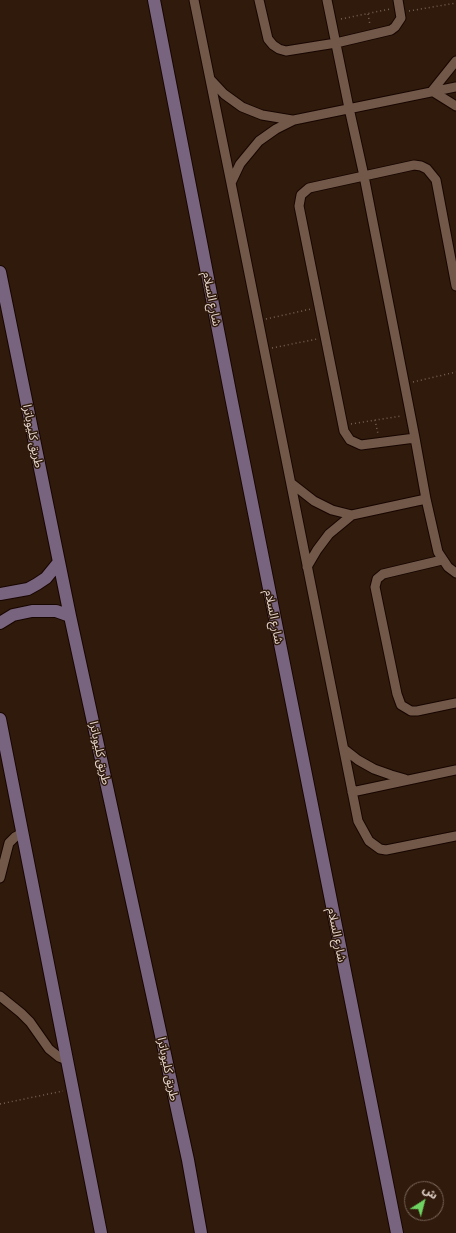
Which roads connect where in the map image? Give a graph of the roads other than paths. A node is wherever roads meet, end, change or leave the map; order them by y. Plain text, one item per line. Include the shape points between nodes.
1 (154, 0) edge
2 (194, 0) edge
3 (260, 0) edge
4 (327, 0) edge
5 (399, 6) edge
6 (336, 42) junction
7 (456, 60) edge
8 (209, 79) junction
9 (456, 87) edge
10 (432, 92) junction
11 (456, 106) edge
12 (349, 108) junction
13 (294, 120) junction
14 (364, 176) junction
15 (231, 183) junction
16 (0, 272) edge
17 (456, 286) edge
18 (2, 289) edge
19 (415, 438) junction
20 (290, 483) junction
21 (426, 499) junction
22 (352, 515) junction
23 (442, 560) junction
24 (59, 562) junction
25 (307, 567) junction
26 (456, 574) edge
27 (0, 594) edge
28 (70, 616) junction
29 (0, 623) edge
30 (456, 703) edge
31 (0, 719) edge
32 (344, 749) junction
33 (456, 770) edge
34 (409, 780) junction
35 (352, 792) junction
36 (22, 833) junction
37 (456, 836) edge
38 (0, 878) edge
39 (0, 996) edge
40 (67, 1060) junction
41 (101, 1233) edge
42 (201, 1233) edge
43 (397, 1233) edge

1 - 43 main road, شارع السلام
2 - 8 street
3 - 6 street via 268,39 279,49 294,51
4 - 6 street
5 - 6 street via 399,23 391,30
6 - 12 street
7 - 10 street
8 - 13 street via 242,107 272,118
8 - 15 street
9 - 10 street
10 - 11 street
10 - 12 street
12 - 13 street
12 - 14 street
13 - 15 street via 259,141 246,156
14 - 17 street via 414,165 432,173 436,180
14 - 19 street
14 - 19 street via 309,188 301,195 299,206 346,436 355,443 366,445
15 - 20 street
16 - 18 main road, طريق كليوباترا
18 - 24 main road, طريق كليوباترا
19 - 21 street
20 - 22 street via 319,504
20 - 25 street
21 - 22 street
21 - 23 street
22 - 25 street via 326,538
23 - 26 street
23 - 30 street via 383,574 377,579 375,587 401,705 411,711 417,711
24 - 27 main road via 46,578 28,589
24 - 28 main road, طريق كليوباترا
25 - 32 street
28 - 29 main road via 56,612 32,611 13,615
28 - 42 main road, طريق كليوباترا via 188,1160
31 - 36 main road
32 - 34 street via 374,769
32 - 35 street
33 - 34 street
34 - 35 street
35 - 37 street via 358,822 369,841 380,849 393,850
36 - 38 street via 7,847
36 - 40 main road
39 - 40 street via 21,1013 49,1048
40 - 41 main road

